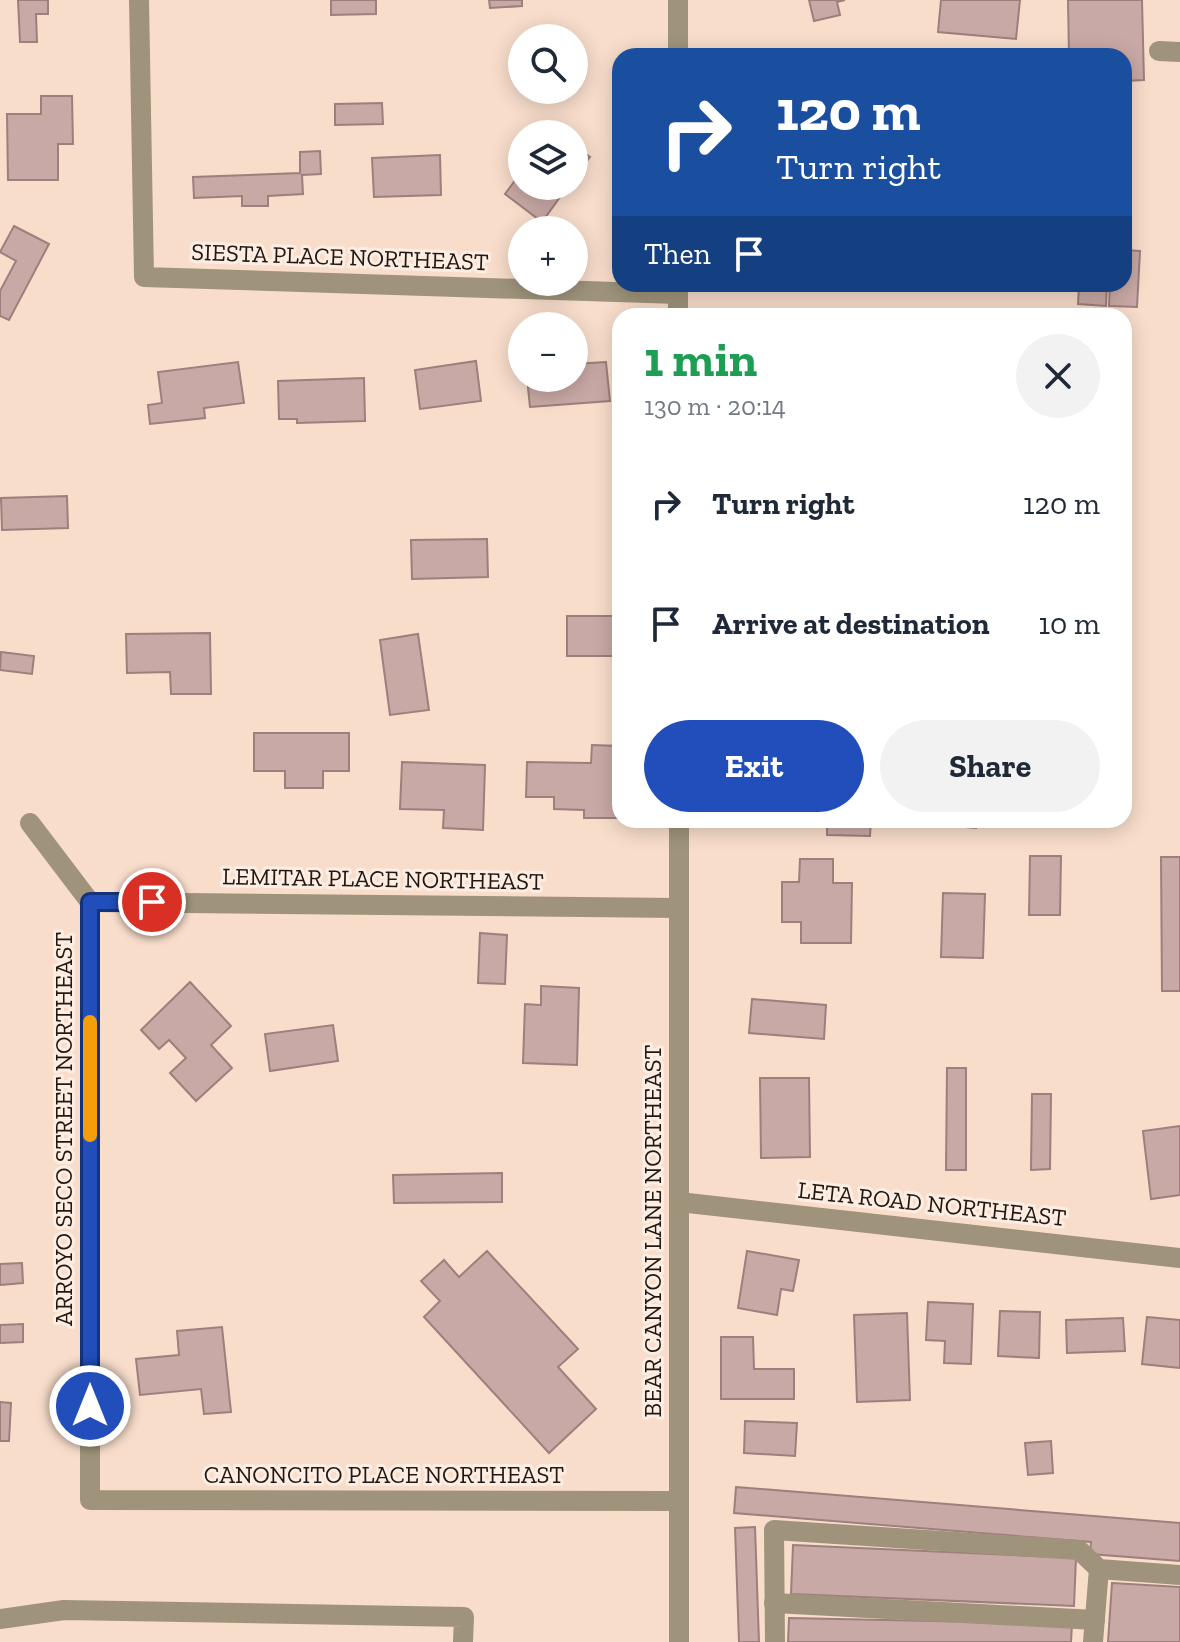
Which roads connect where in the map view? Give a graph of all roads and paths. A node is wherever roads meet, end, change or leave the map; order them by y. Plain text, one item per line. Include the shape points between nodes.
1 (139, 0) edge
2 (678, 0) edge
3 (678, 48) edge
4 (612, 288) edge
5 (30, 823) dead end
6 (679, 828) edge
7 (90, 902) junction
8 (679, 908) junction
9 (679, 1202) junction
10 (1180, 1258) edge
11 (90, 1500) joint
12 (679, 1501) junction
13 (1099, 1569) junction
14 (1180, 1575) edge
15 (774, 1603) junction
16 (0, 1619) edge
17 (1095, 1620) junction
18 (463, 1642) edge
19 (679, 1642) edge
20 (775, 1642) edge
21 (1093, 1642) edge

1 - 4 street, SIESTA PLACE NORTHEAST via 144,277
2 - 3 street
5 - 7 street
6 - 8 street, BEAR CANYON LANE NORTHEAST
7 - 8 street, LEMITAR PLACE NORTHEAST
7 - 11 street, ARROYO SECO STREET NORTHEAST
8 - 9 street, BEAR CANYON LANE NORTHEAST
9 - 10 street, LETA ROAD NORTHEAST
9 - 12 street, BEAR CANYON LANE NORTHEAST
11 - 12 street, CANONCITO PLACE NORTHEAST
12 - 19 street, BEAR CANYON LANE NORTHEAST
13 - 14 street
13 - 15 street via 1079,1550 774,1530
13 - 17 street
15 - 17 street
15 - 20 street
16 - 18 street via 64,1610 464,1617
17 - 21 street

